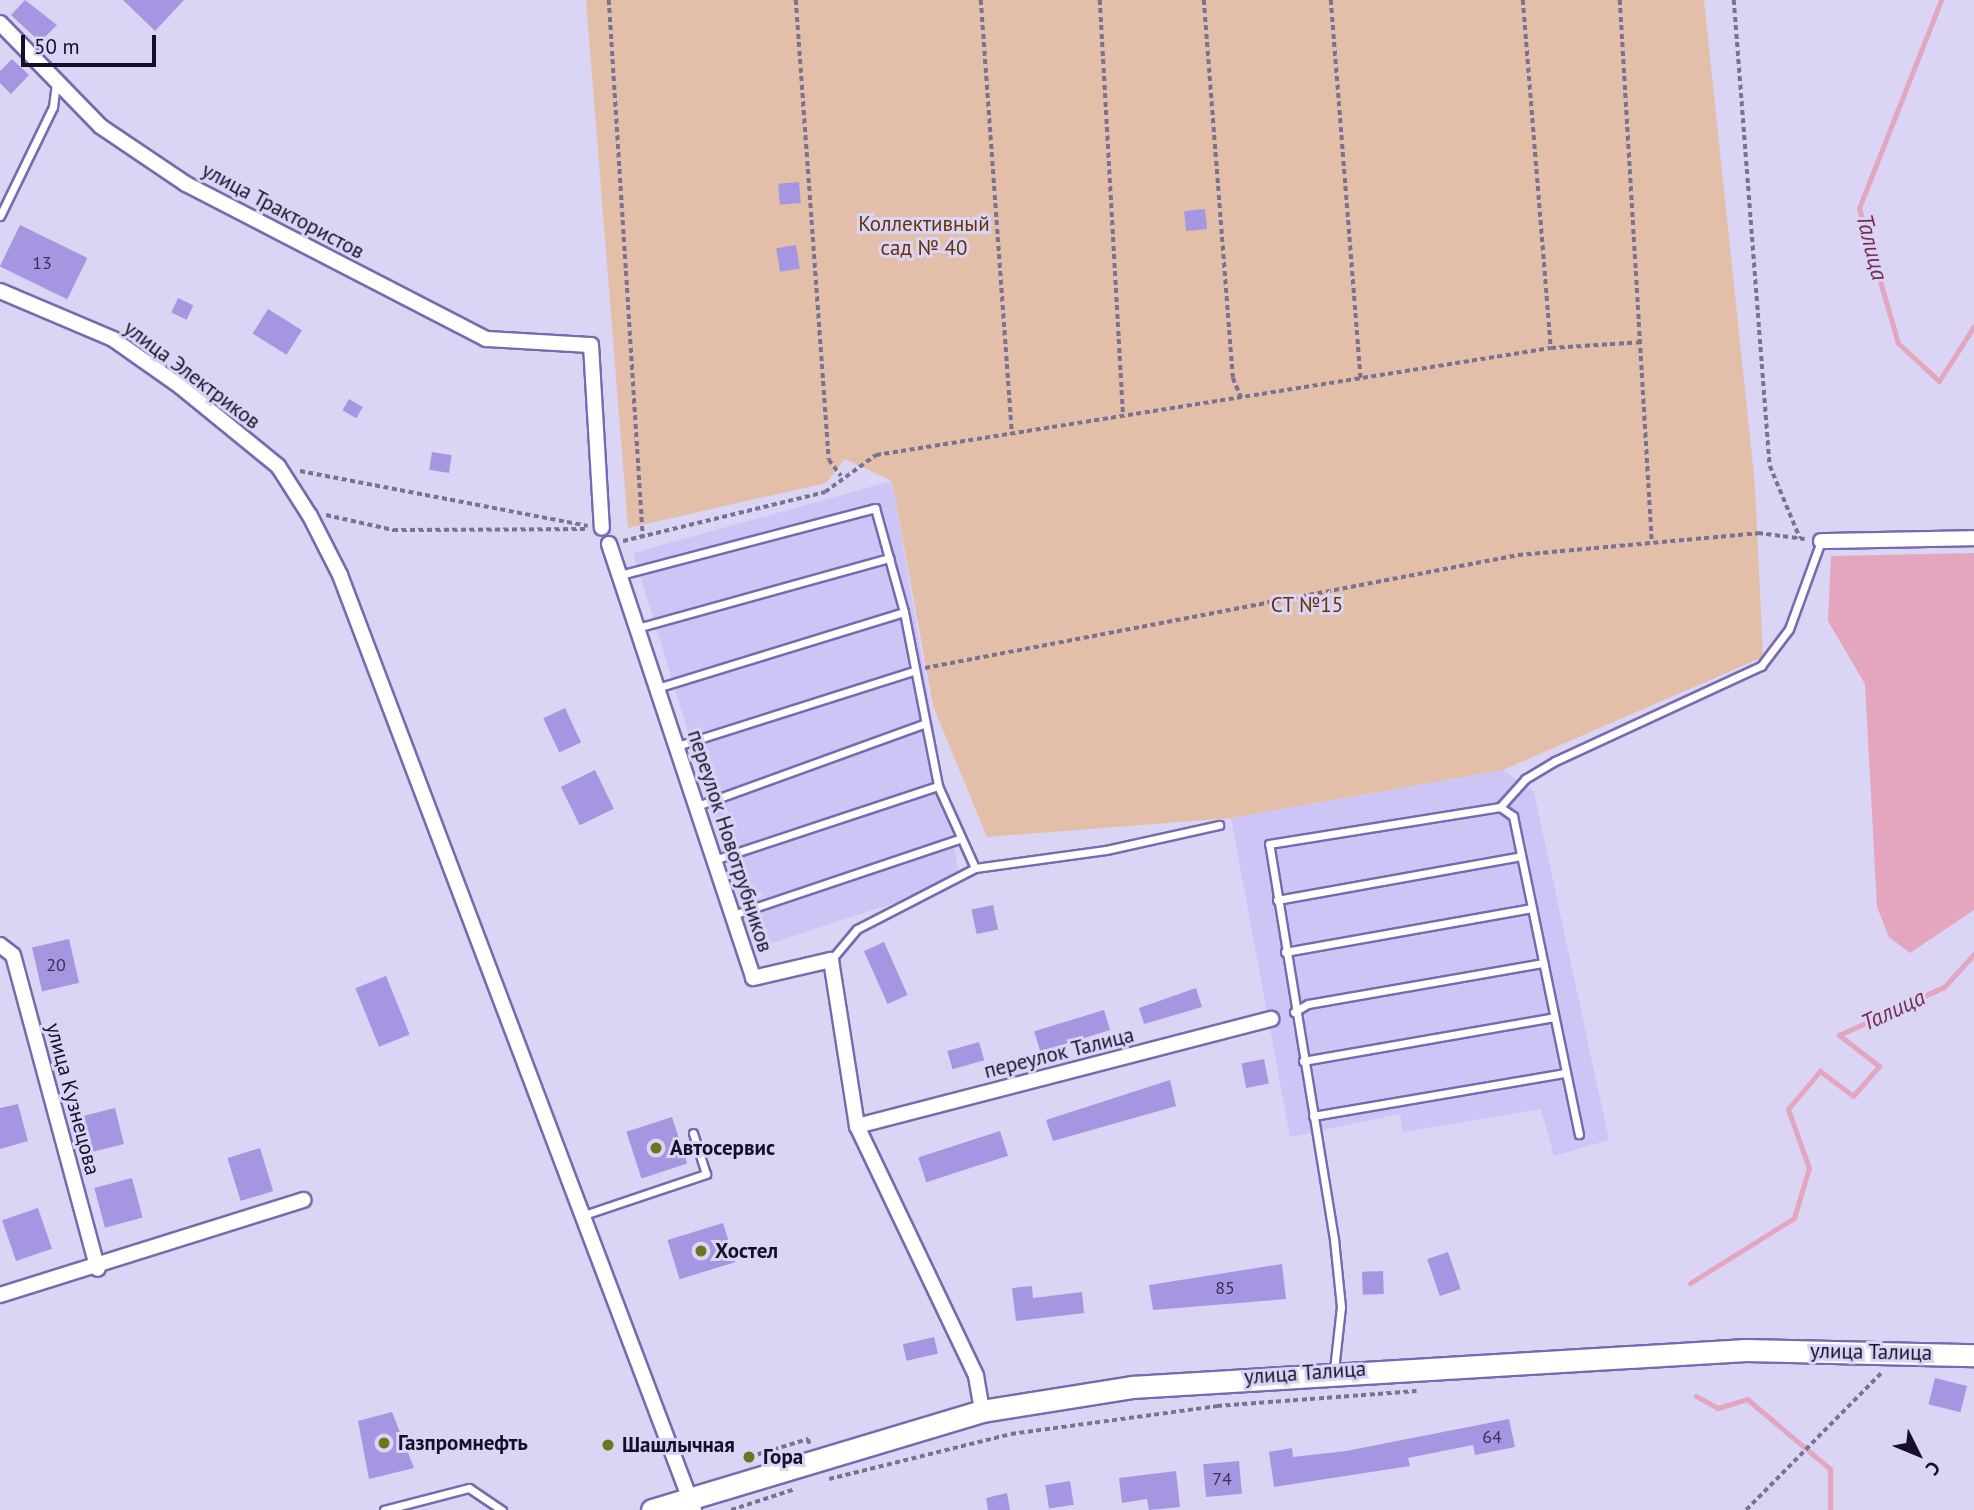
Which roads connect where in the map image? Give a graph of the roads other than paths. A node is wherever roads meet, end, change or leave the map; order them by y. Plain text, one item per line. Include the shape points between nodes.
1 (0, 23) edge
2 (53, 75) junction
3 (0, 216) edge
4 (0, 291) edge
5 (602, 528) road end
6 (1974, 538) edge
7 (1821, 541) joint
8 (609, 544) road end
9 (889, 558) junction
10 (620, 575) junction
11 (904, 612) junction
12 (637, 628) junction
13 (913, 671) junction
14 (657, 688) junction
15 (923, 724) junction
16 (677, 746) junction
17 (938, 786) junction
18 (697, 806) junction
19 (1500, 807) junction
20 (1219, 825) dead end
21 (958, 839) junction
22 (1521, 856) junction
23 (714, 860) junction
24 (975, 868) junction
25 (1277, 900) junction
26 (1532, 908) junction
27 (733, 915) junction
28 (0, 945) edge
29 (1285, 952) junction
30 (831, 960) junction
31 (1543, 963) junction
32 (1294, 1012) junction
33 (1554, 1017) junction
34 (1271, 1019) dead end
35 (1303, 1061) junction
36 (1565, 1073) junction
37 (1313, 1115) junction
38 (857, 1126) junction
39 (693, 1133) dead end
40 (1579, 1134) dead end
41 (304, 1200) dead end
42 (584, 1215) junction
43 (98, 1269) junction
44 (0, 1295) edge
45 (1974, 1355) edge
46 (1334, 1370) junction
47 (982, 1411) junction
48 (693, 1504) edge
49 (384, 1510) edge
50 (502, 1510) edge
51 (652, 1510) edge

1 - 2 street, улица Трактористов
2 - 3 lane via 58,92 53,107
2 - 5 street, улица Трактористов via 100,126 186,184 412,302 486,339 591,345
4 - 42 street, улица Электриков via 113,339 278,466 310,516 340,575
6 - 7 street
7 - 19 lane via 1789,629 1761,666 1555,761 1525,779
8 - 10 street, переулок Новотрубников
9 - 10 lane via 875,508
9 - 11 lane
9 - 12 lane
10 - 12 street, переулок Новотрубников
11 - 13 lane
11 - 14 lane
12 - 14 street, переулок Новотрубников
13 - 15 lane
13 - 16 lane
14 - 16 street, переулок Новотрубников
15 - 17 lane
15 - 18 lane
16 - 18 street, переулок Новотрубников
17 - 21 lane
17 - 23 lane
18 - 23 street, переулок Новотрубников
19 - 22 lane via 1513,816
19 - 25 lane via 1269,844
20 - 24 lane via 1105,850
21 - 24 lane
21 - 27 lane
22 - 25 lane
22 - 26 lane
23 - 27 street, переулок Новотрубников
24 - 30 lane via 857,929
25 - 29 lane
26 - 29 lane
26 - 31 lane
27 - 30 street, переулок Новотрубников via 754,978
28 - 43 street, улица Кузнецова via 13,955
29 - 32 lane
30 - 38 street
31 - 32 lane via 1308,1004
31 - 33 lane
32 - 35 lane
33 - 35 lane
33 - 36 lane
34 - 38 street, переулок Талица
35 - 37 lane
36 - 37 lane
36 - 40 lane
37 - 46 lane via 1341,1307
38 - 47 street via 976,1376
39 - 42 lane via 706,1174
41 - 43 street
42 - 48 street, улица Электриков
43 - 44 street
45 - 46 main road, улица Талица via 1746,1350
46 - 47 main road, улица Талица via 1132,1387
47 - 48 main road, улица Талица
48 - 51 main road, улица Талица
49 - 50 lane via 469,1488

